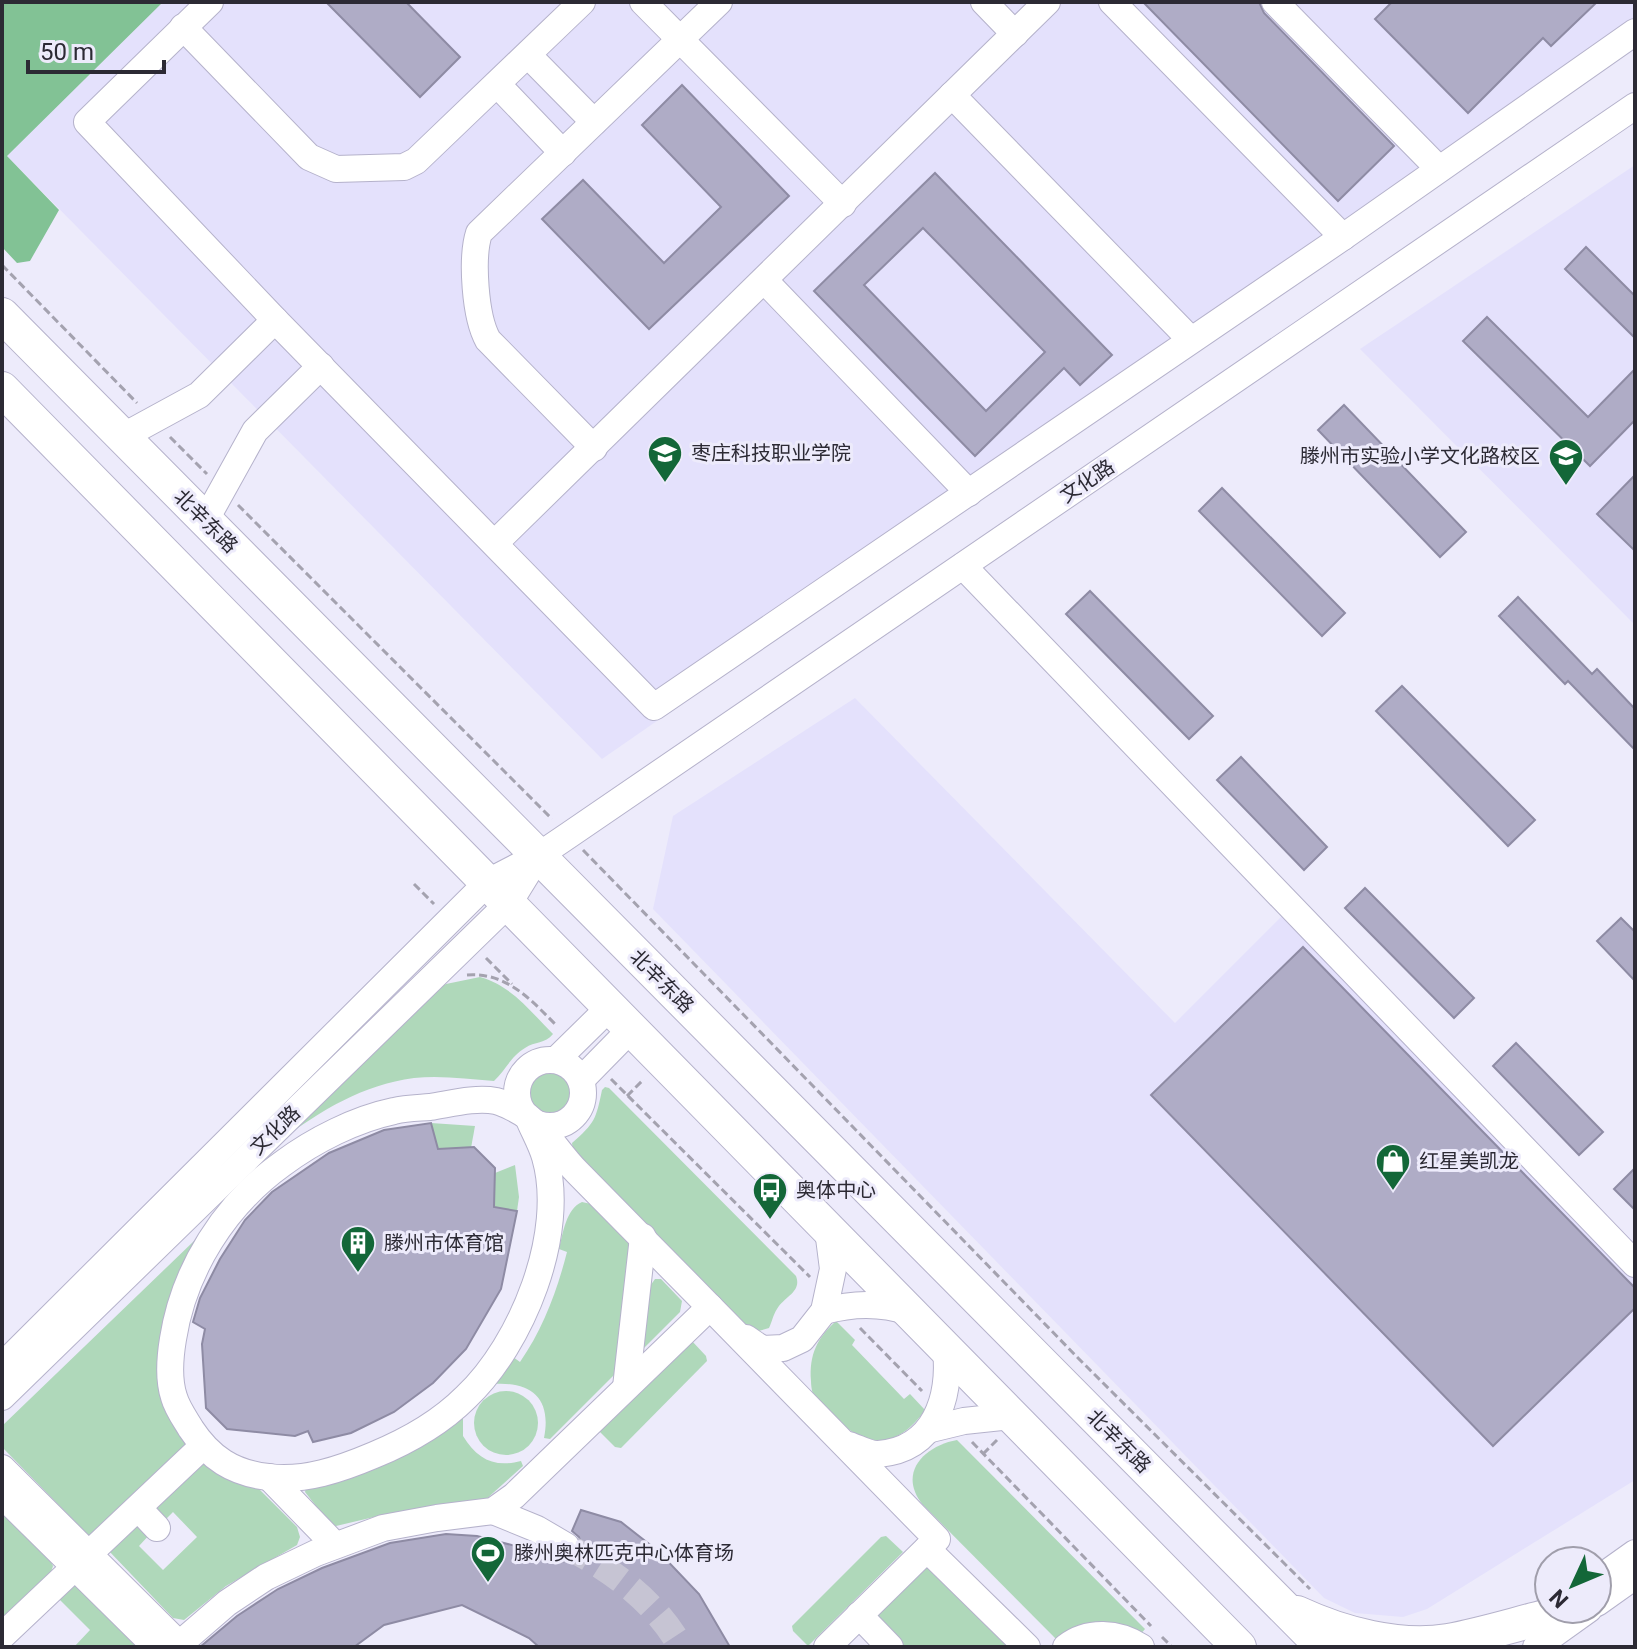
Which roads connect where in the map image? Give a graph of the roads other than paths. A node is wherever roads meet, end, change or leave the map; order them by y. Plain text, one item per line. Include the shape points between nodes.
1 (210, 2) edge
2 (582, 2) edge
3 (643, 2) edge
4 (719, 2) edge
5 (984, 2) edge
6 (1047, 2) edge
7 (1112, 2) edge
8 (1275, 2) edge
9 (183, 27) junction
10 (1635, 32) edge
11 (1015, 34) junction
12 (680, 40) junction
13 (528, 55) junction
14 (497, 84) junction
15 (952, 95) junction
16 (1635, 106) edge
17 (594, 122) junction
18 (563, 153) junction
19 (1439, 169) junction
20 (843, 204) junction
21 (1343, 237) junction
22 (764, 280) junction
23 (2, 315) edge
24 (275, 320) junction
25 (1191, 340) junction
26 (321, 366) junction
27 (2, 389) edge
28 (122, 437) junction
29 (594, 448) junction
30 (969, 493) junction
31 (205, 521) junction
32 (495, 543) junction
33 (963, 566) junction
34 (538, 856) junction
35 (499, 892) junction
36 (620, 1018) junction
37 (565, 1052) junction
38 (588, 1072) junction
39 (520, 1081) junction
40 (497, 1101) junction
41 (528, 1117) junction
42 (572, 1118) junction
43 (575, 1170) junction
44 (828, 1230) junction
45 (643, 1237) junction
46 (1635, 1264) edge
47 (831, 1305) junction
48 (710, 1307) junction
49 (909, 1312) junction
50 (736, 1331) junction
51 (802, 1339) junction
52 (946, 1349) junction
53 (2, 1366) edge
54 (626, 1387) junction
55 (2, 1397) edge
56 (813, 1411) junction
57 (1011, 1416) junction
58 (942, 1421) junction
59 (845, 1444) junction
60 (203, 1446) junction
61 (909, 1446) junction
62 (2, 1468) edge
63 (269, 1477) junction
64 (2, 1495) edge
65 (900, 1501) junction
66 (139, 1509) junction
67 (493, 1511) junction
68 (157, 1528) dead end
69 (335, 1545) junction
70 (566, 1546) tunnel mouth
71 (927, 1549) junction
72 (1635, 1553) edge
73 (83, 1561) junction
74 (1613, 1569) edge
75 (1635, 1576) edge
76 (1613, 1592) edge
77 (1282, 1605) junction
78 (859, 1615) junction
79 (1540, 1625) edge
80 (1544, 1625) edge
81 (4, 1630) edge
82 (170, 1646) edge
83 (827, 1647) edge
84 (890, 1647) edge
85 (1027, 1647) edge
86 (1066, 1647) edge
87 (1141, 1647) edge
88 (1239, 1647) edge
89 (1323, 1647) edge
90 (1503, 1647) edge

1 - 9 street
2 - 13 street
3 - 12 street
4 - 12 street
5 - 11 street
6 - 11 street
7 - 21 street
8 - 19 street
9 - 14 street via 309,157 336,169 404,167 416,161
9 - 24 street via 87,122
10 - 19 street
11 - 15 street
12 - 17 street
12 - 20 street
13 - 14 street
13 - 17 street
14 - 18 street
15 - 20 street
15 - 25 street
16 - 33 street, 文化路
17 - 18 street
18 - 29 street via 479,233 475,246 480,325 488,340
19 - 21 street
20 - 22 street
21 - 25 street
22 - 29 street
22 - 30 street
23 - 28 main road, 北辛东路
24 - 26 street
24 - 28 street via 199,395
25 - 30 street
26 - 31 street via 255,431
26 - 32 street
27 - 35 main road
28 - 31 main road, 北辛东路
29 - 32 street
30 - 32 street via 654,707
31 - 34 main road, 北辛东路
33 - 34 street, 文化路
33 - 46 street
34 - 35 street, 文化路
34 - 77 main road, 北辛东路
35 - 36 main road
35 - 53 street, 文化路
35 - 55 street, 文化路
36 - 37 street
36 - 38 street
36 - 44 main road
37 - 38 street via 567,1064
37 - 39 street via 535,1064
38 - 42 street
39 - 40 street
39 - 41 street via 519,1103
40 - 41 street
40 - 60 street via 396,1110 352,1125 281,1164 235,1207 192,1271 178,1307 171,1349 174,1399
41 - 42 street via 552,1126
41 - 43 street
41 - 63 street via 545,1157 549,1228 520,1324 493,1365 468,1396 401,1444 311,1476
42 - 43 street via 562,1139
43 - 45 street
44 - 47 street
44 - 49 main road
45 - 48 street
45 - 54 street
47 - 49 street via 885,1304
47 - 51 street
48 - 50 street
48 - 54 street
49 - 52 main road
50 - 51 street via 767,1350
50 - 56 street
51 - 56 street via 794,1379
52 - 57 main road
52 - 58 street
54 - 67 street
56 - 59 street
57 - 58 street
57 - 88 main road
58 - 61 street
59 - 61 street via 876,1455
59 - 65 street
60 - 63 street via 247,1475
60 - 66 street
61 - 65 street via 897,1478
62 - 73 street
63 - 69 street
64 - 73 street
65 - 71 street via 937,1539
66 - 68 street
66 - 73 street
67 - 69 street via 383,1528
67 - 70 street
69 - 82 street via 266,1577
71 - 78 street
71 - 85 street
72 - 74 street
73 - 81 street
73 - 82 street
75 - 76 street
77 - 79 main road via 1351,1633 1415,1642
77 - 89 main road, 北辛东路
78 - 83 street
78 - 84 street
80 - 90 street
86 - 87 street via 1091,1635 1111,1635

